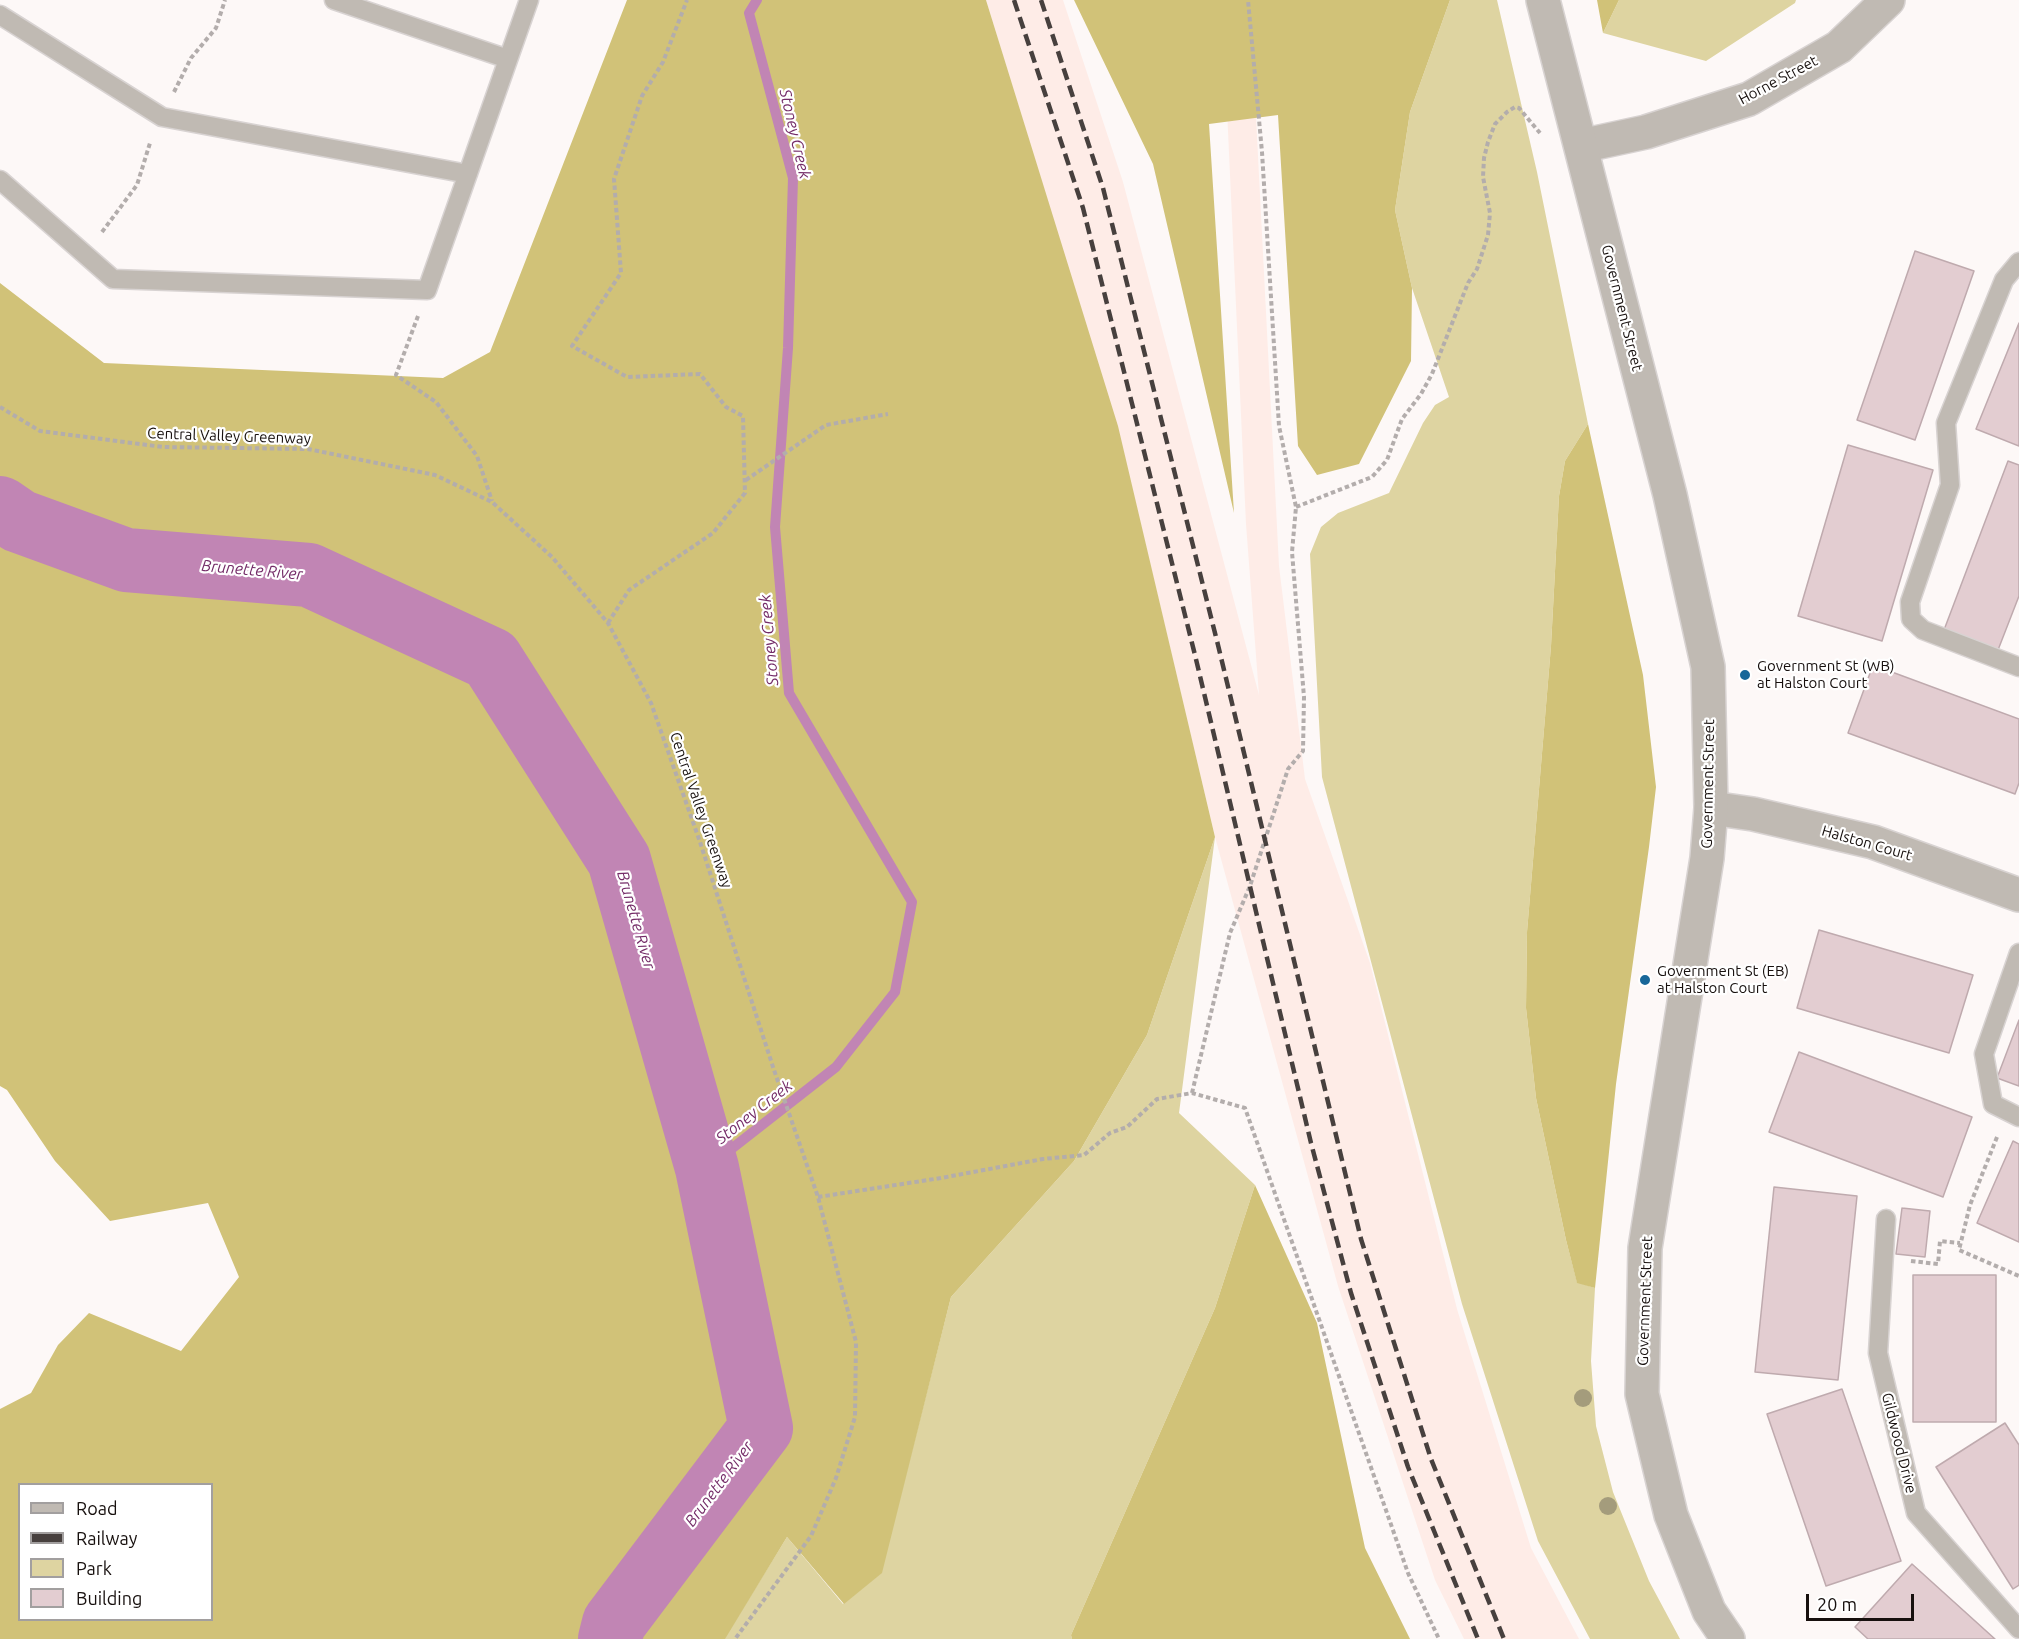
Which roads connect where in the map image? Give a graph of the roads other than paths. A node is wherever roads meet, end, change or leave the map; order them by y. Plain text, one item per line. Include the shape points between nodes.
1 (334, 0) edge
2 (529, 0) edge
3 (1543, 0) edge
4 (1888, 0) edge
5 (0, 15) edge
6 (508, 58) junction
7 (1581, 146) junction
8 (468, 174) junction
9 (0, 180) edge
10 (2019, 262) edge
11 (2019, 667) edge
12 (1711, 808) junction
13 (2019, 895) edge
14 (2019, 953) edge
15 (2012, 1113) edge
16 (1886, 1219) dead end
17 (2019, 1629) edge
18 (1728, 1639) edge

1 - 6 lane
2 - 6 lane
3 - 7 street, Government Street
4 - 7 street, Horne Street via 1839,47 1749,99 1646,132
5 - 8 lane via 162,117
6 - 8 lane
7 - 12 street, Government Street via 1670,495 1708,667
8 - 9 lane via 427,290 113,279
10 - 11 lane via 2004,280 1946,423 1950,485 1910,602 1911,619 1923,630
12 - 13 street, Halston Court via 1873,842
12 - 18 street, Government Street via 1707,858 1645,1248 1642,1394 1671,1515 1709,1611
14 - 15 lane via 1984,1054 1993,1104
16 - 17 lane, Gildwood Drive via 1878,1353 1916,1513

